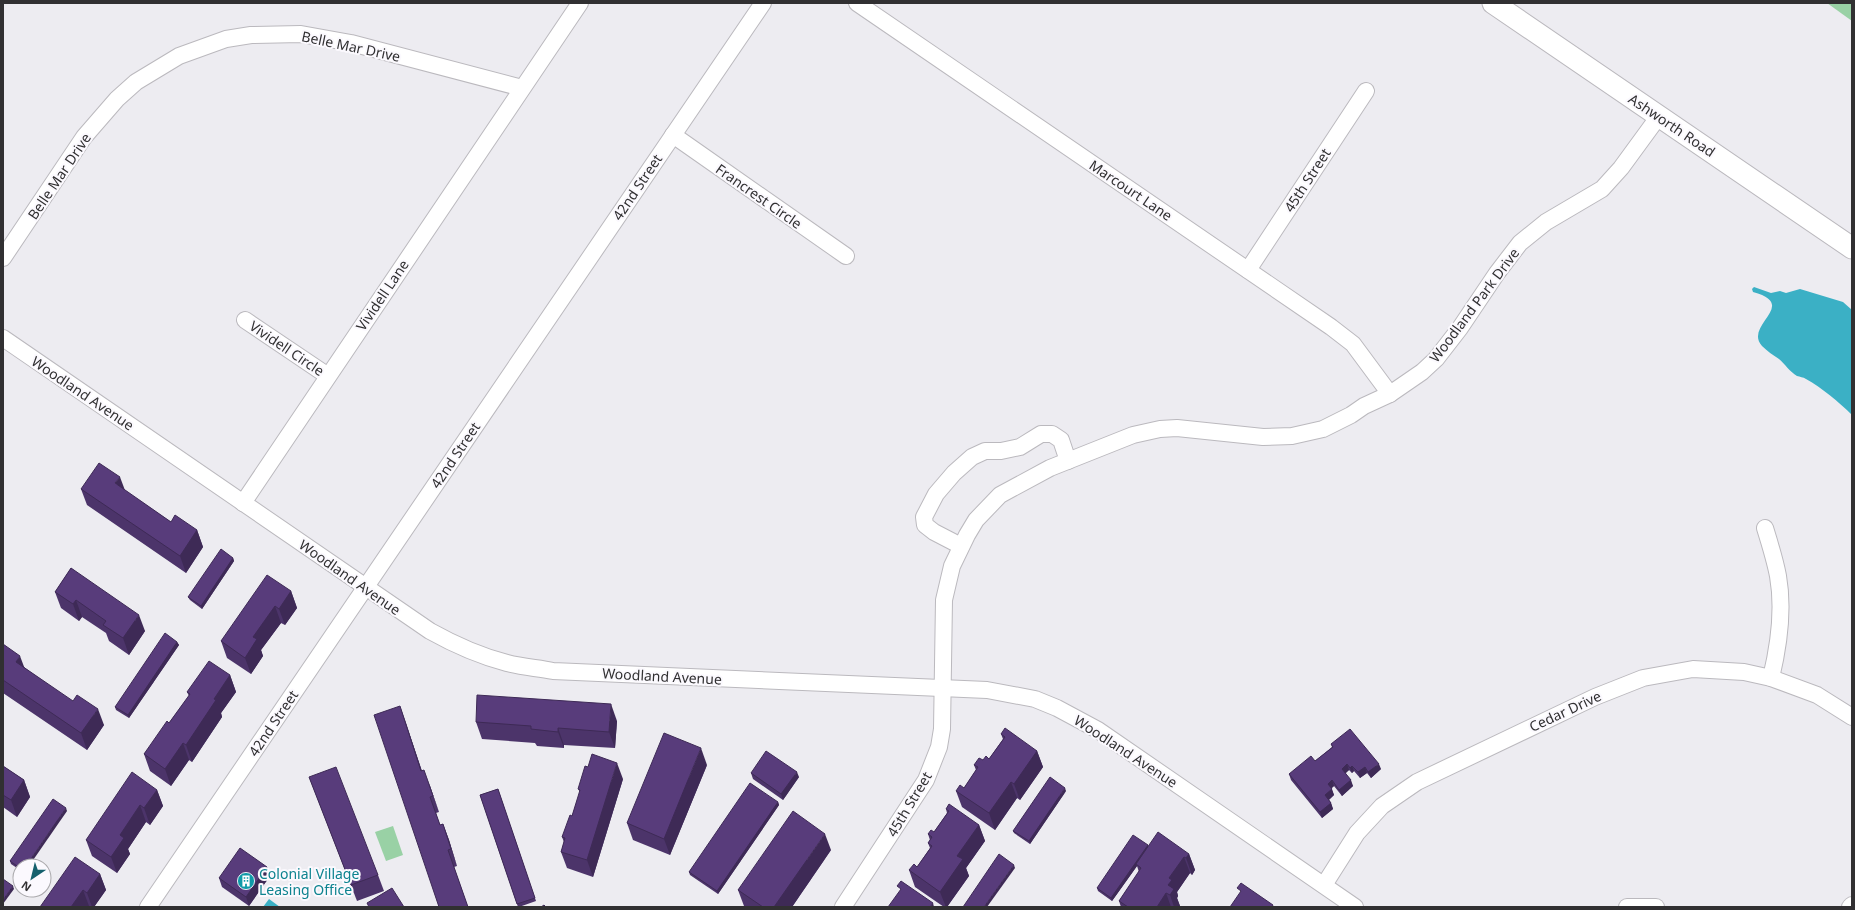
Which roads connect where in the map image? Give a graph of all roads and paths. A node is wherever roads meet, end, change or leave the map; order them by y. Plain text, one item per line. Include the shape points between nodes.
1 (580, 3) edge
2 (763, 3) edge
3 (858, 3) edge
4 (1492, 3) edge
5 (522, 88) junction
6 (1366, 91) dead end
7 (1659, 116) junction
8 (673, 135) junction
9 (1852, 248) edge
10 (846, 256) dead end
11 (3, 258) edge
12 (1248, 270) junction
13 (245, 320) dead end
14 (3, 338) edge
15 (328, 376) junction
16 (1390, 394) junction
17 (1068, 461) junction
18 (243, 503) junction
19 (1766, 528) dead end
20 (961, 546) junction
21 (365, 588) junction
22 (1771, 678) junction
23 (943, 689) junction
24 (1852, 717) edge
25 (1324, 885) junction
26 (1852, 905) edge
27 (148, 907) edge
28 (843, 907) edge
29 (1355, 907) edge
30 (1627, 907) edge
31 (1656, 907) edge
32 (1850, 907) edge

1 - 5 street
2 - 8 street, 42nd Street
3 - 12 street, Marcourt Lane
4 - 7 main road, Ashworth Road
5 - 11 street, Belle Mar Drive via 351,43 301,34 251,35 226,39 179,56 136,82 117,99 84,137
5 - 15 street, Vividell Lane
6 - 12 street, 45th Street
7 - 9 main road, Ashworth Road
7 - 16 street, Woodland Park Drive via 1621,168 1602,189 1546,222 1520,243 1436,359
8 - 10 street, Francrest Circle
8 - 21 street, 42nd Street
12 - 16 street, Marcourt Lane via 1353,344
13 - 15 street, Vividell Circle
14 - 18 street, Woodland Avenue
15 - 18 street, Vividell Lane
16 - 17 street, Woodland Park Drive via 1322,429 1292,436 1263,437 1177,428 1160,429 1133,435
17 - 20 street, Woodland Park Drive via 1000,495 976,520
17 - 20 street via 1060,440 1052,434 1041,434 1020,447 985,451 972,457 936,494 924,516 925,525
18 - 21 street, Woodland Avenue
19 - 22 street via 1778,576 1780,601 1778,650
20 - 23 street, Woodland Park Drive via 952,566 944,600
21 - 23 street, Woodland Avenue via 440,637 481,656 508,664 553,671
21 - 27 street, 42nd Street
22 - 24 street, Cedar Drive via 1817,695
22 - 25 street, Cedar Drive via 1744,672 1693,670 1643,678 1595,697 1416,782 1382,806 1357,833
23 - 25 street, Woodland Avenue via 987,690 1034,700 1057,708 1098,730
23 - 28 street, 45th Street via 939,747 926,780
25 - 29 street, Woodland Avenue
26 - 32 street
30 - 31 street

